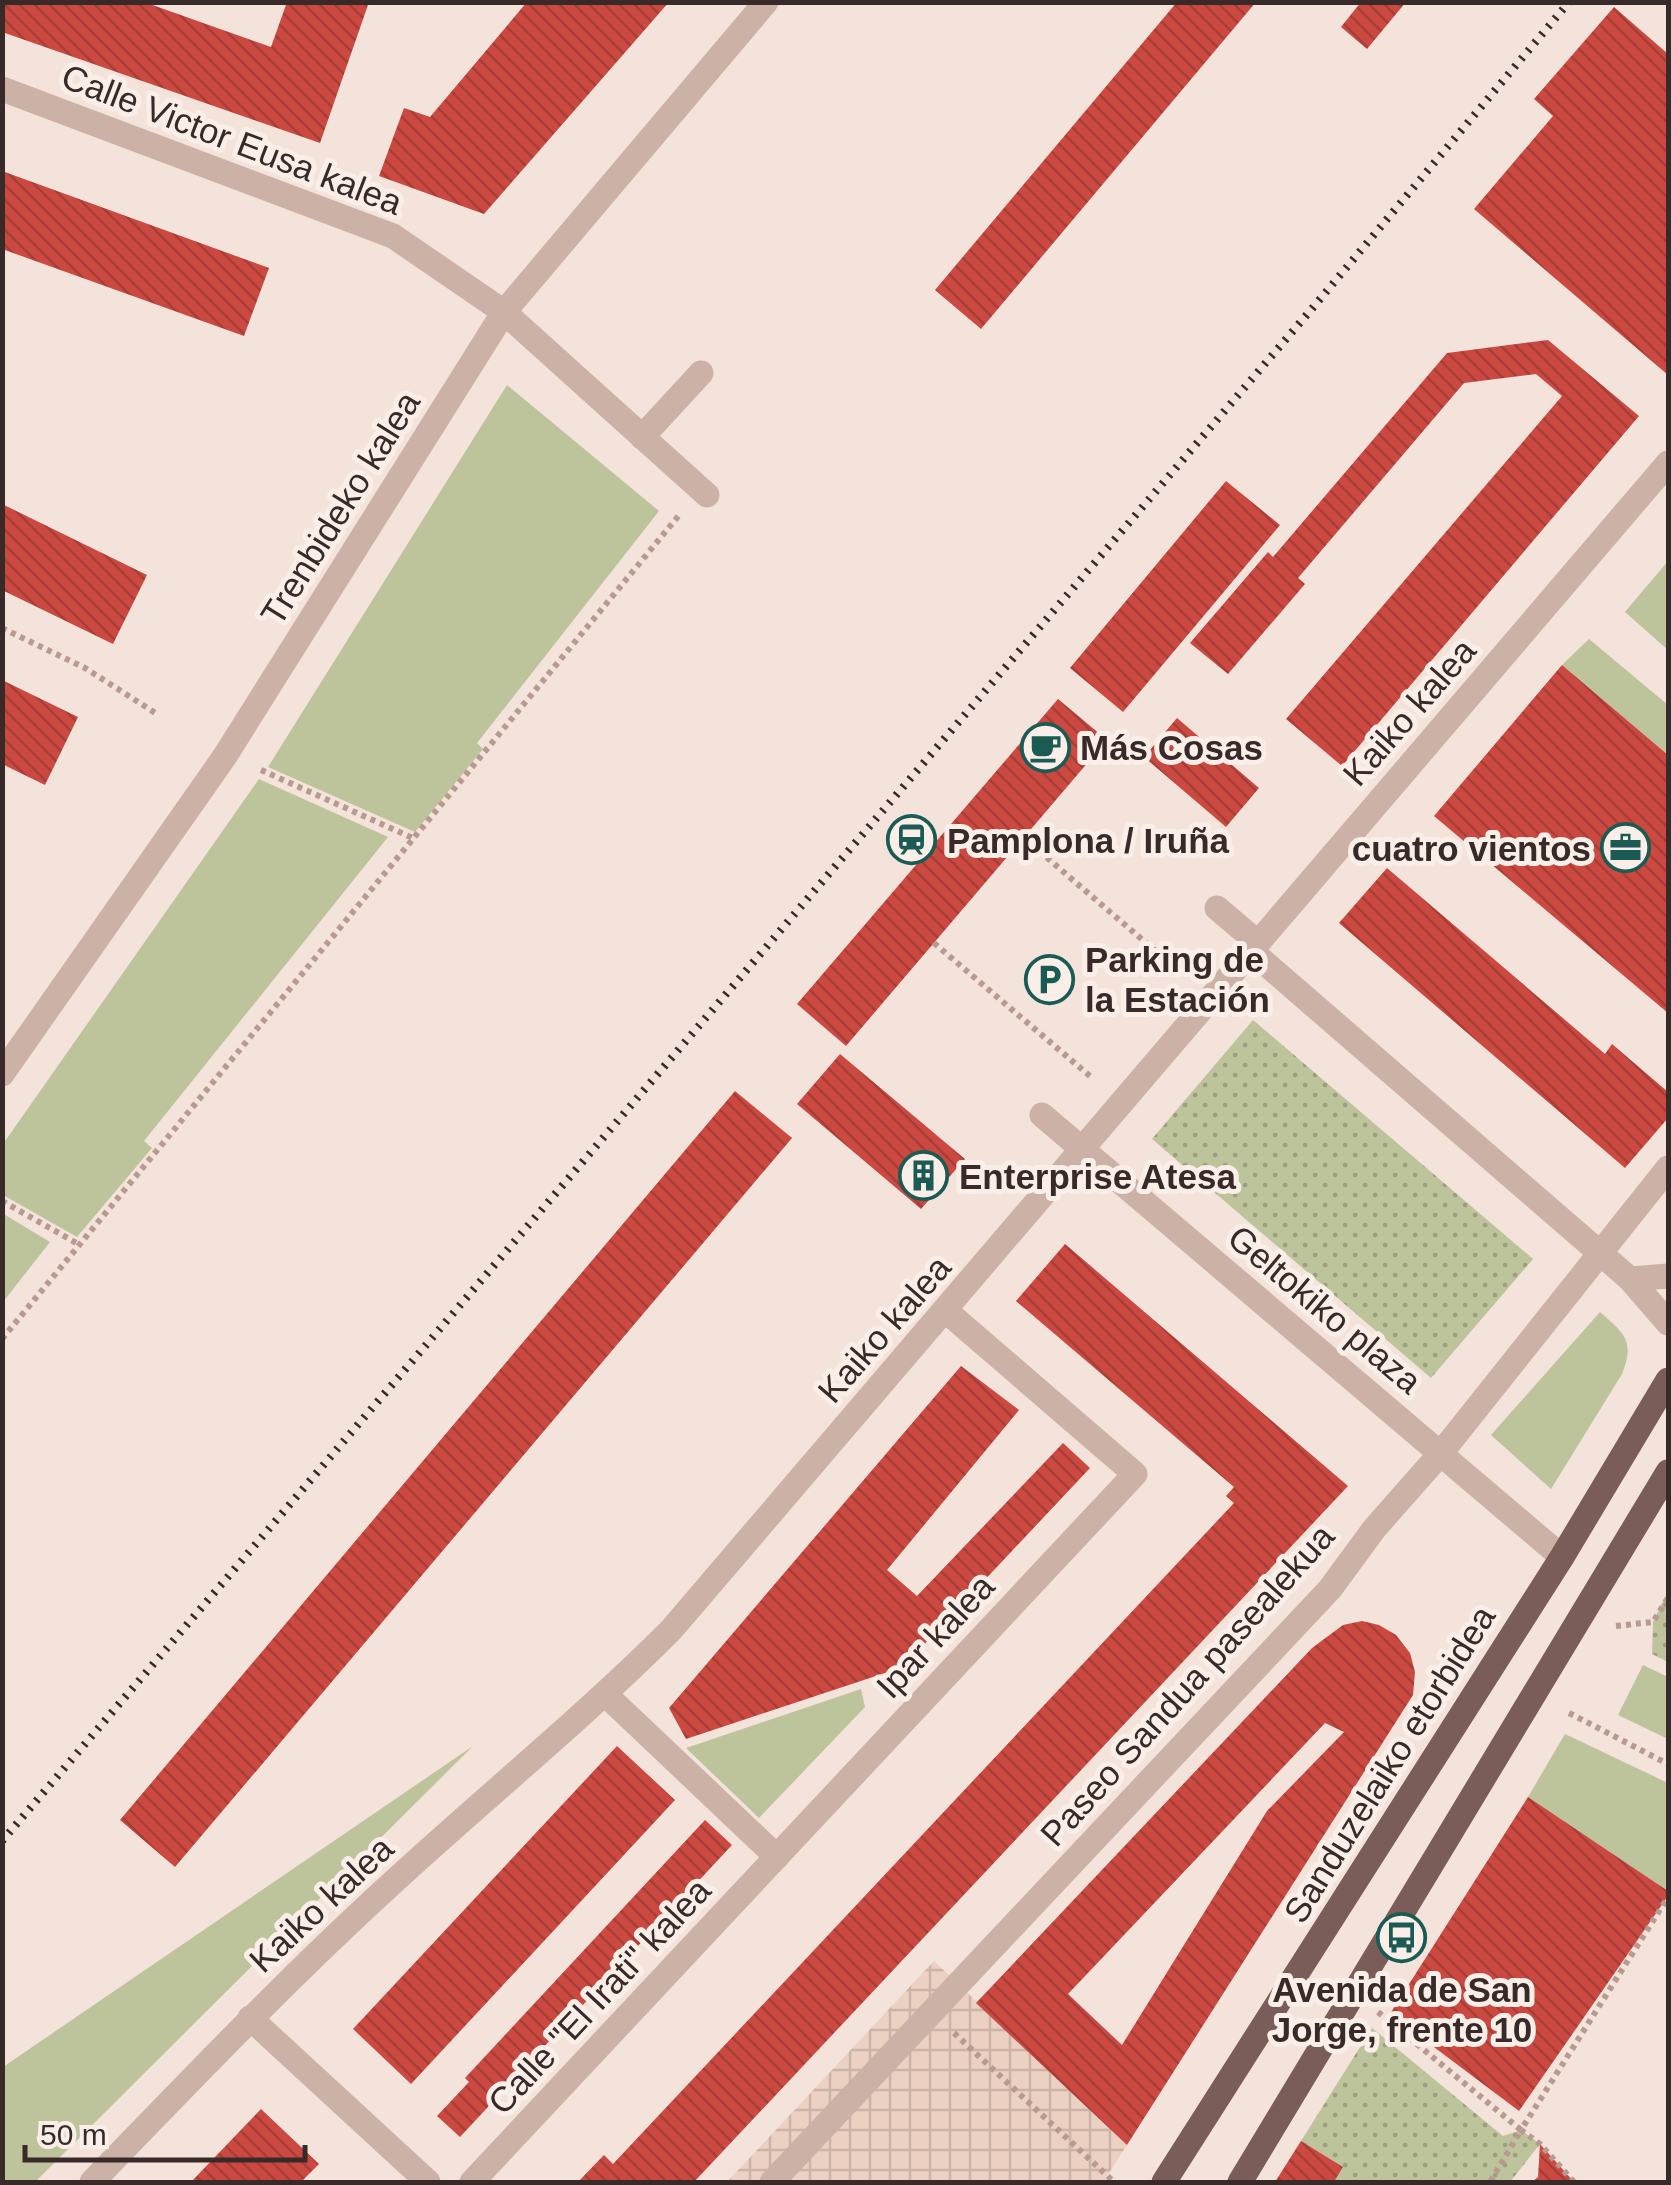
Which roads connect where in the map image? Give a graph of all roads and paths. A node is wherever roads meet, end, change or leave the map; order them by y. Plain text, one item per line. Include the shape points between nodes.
1 (766, 2) edge
2 (2, 89) edge
3 (504, 312) junction
4 (701, 373) dead end
5 (642, 437) junction
6 (1668, 463) edge
7 (708, 495) dead end
8 (680, 514) dead end
9 (2, 628) edge
10 (158, 714) dead end
11 (261, 770) dead end
12 (1024, 838) dead end
13 (414, 839) junction
14 (1218, 908) dead end
15 (934, 943) dead end
16 (1253, 946) junction
17 (1180, 972) dead end
18 (2, 1074) edge
19 (1091, 1076) dead end
20 (1042, 1115) dead end
21 (1083, 1148) junction
22 (1668, 1168) edge
23 (2, 1201) edge
24 (80, 1245) junction
25 (1599, 1254) junction
26 (1668, 1276) edge
27 (1630, 1279) junction
28 (946, 1311) junction
29 (1668, 1323) edge
30 (2, 1340) edge
31 (1668, 1380) edge
32 (1441, 1453) junction
33 (1668, 1472) edge
34 (1562, 1557) junction
35 (1668, 1598) edge
36 (1616, 1626) dead end
37 (606, 1695) junction
38 (1569, 1713) dead end
39 (1668, 1764) edge
40 (777, 1857) junction
41 (1668, 1897) edge
42 (1373, 2008) dead end
43 (933, 2013) junction
44 (250, 2018) junction
45 (1520, 2130) junction
46 (92, 2182) edge
47 (428, 2182) edge
48 (472, 2182) edge
49 (772, 2182) edge
50 (1114, 2182) edge
51 (1164, 2182) edge
52 (1240, 2182) edge
53 (1490, 2182) edge
54 (1574, 2182) edge

1 - 3 street, Trenbideko kalea
2 - 3 street, Calle Victor Eusa kalea via 393,236
3 - 5 street, Calle Victor Eusa kalea
3 - 18 street, Trenbideko kalea via 224,756
4 - 5 street
5 - 7 street, Calle Victor Eusa kalea
6 - 16 street, Kaiko kalea
8 - 13 path
9 - 10 path via 85,668
11 - 13 path
12 - 17 path
13 - 24 path
14 - 16 street
15 - 19 path
16 - 21 street, Kaiko kalea
16 - 25 street
20 - 21 street, Geltokiko plaza
21 - 28 street, Kaiko kalea
21 - 32 street, Geltokiko plaza
22 - 25 street, Paseo Sandua pasealekua
23 - 24 path
24 - 30 path
25 - 27 street
25 - 32 street, Paseo Sandua pasealekua
26 - 27 street
27 - 29 street
28 - 37 street, Kaiko kalea via 671,1630
28 - 40 street, Ipar kalea via 1136,1474
31 - 34 main road, Sanduzelaiko etorbidea
32 - 34 street, Geltokiko plaza
32 - 43 street, Paseo Sandua pasealekua via 1330,1589
33 - 52 main road
34 - 51 main road, Sanduzelaiko etorbidea
35 - 36 path via 1653,1622
37 - 40 street
37 - 44 street, Kaiko kalea
38 - 39 path
40 - 48 street, Calle "El Irati" kalea
41 - 45 path
42 - 45 path
43 - 49 street, Paseo Sandua pasealekua
43 - 50 path
44 - 46 street, Kaiko kalea
44 - 47 street
45 - 53 path
45 - 54 path

